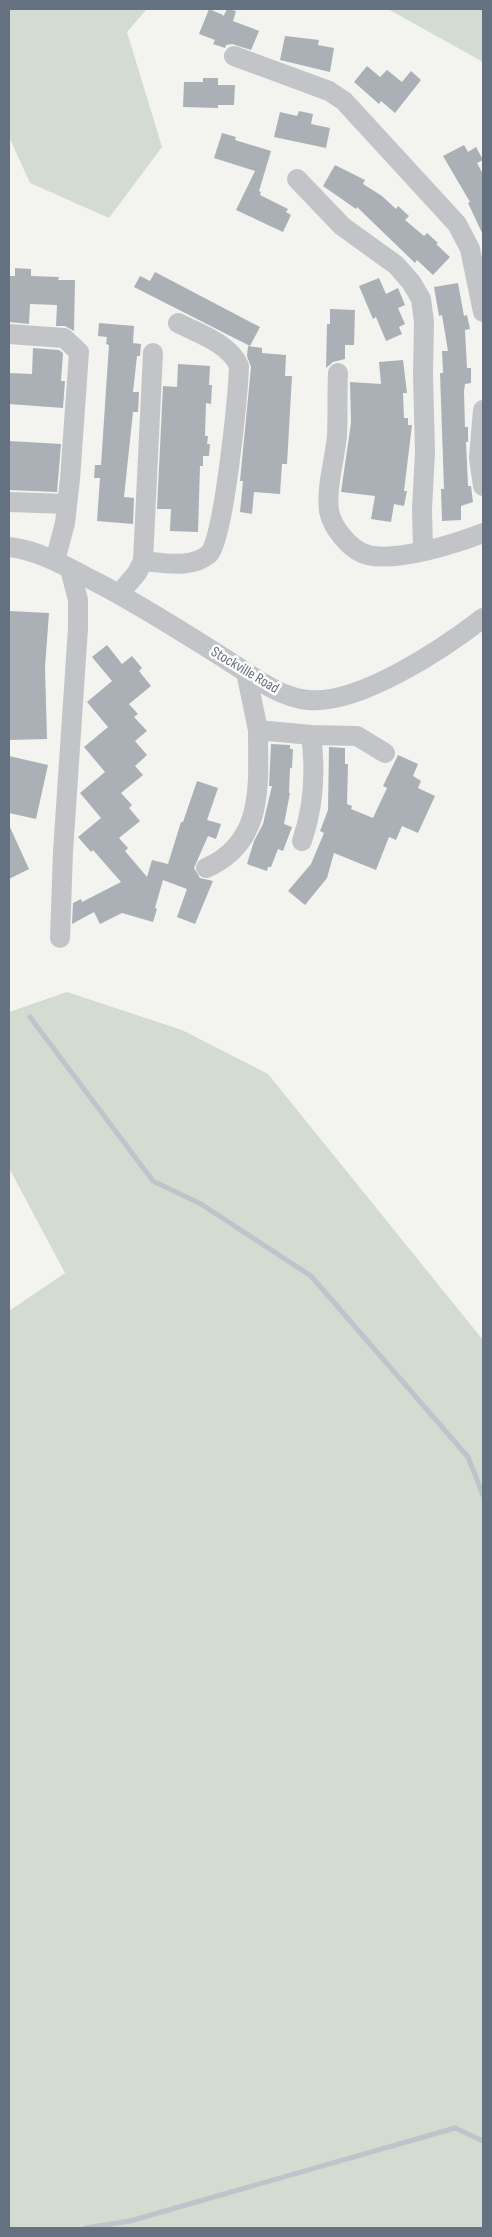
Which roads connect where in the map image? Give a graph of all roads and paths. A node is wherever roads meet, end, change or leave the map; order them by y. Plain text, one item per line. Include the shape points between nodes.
1 (234, 56) dead end
2 (297, 179) dead end
3 (483, 312) edge
4 (178, 323) dead end
5 (9, 334) edge
6 (153, 353) dead end
7 (338, 374) dead end
8 (483, 410) edge
9 (483, 486) edge
10 (9, 502) edge
11 (68, 504) junction
12 (483, 533) edge
13 (9, 546) edge
14 (423, 551) junction
15 (143, 560) junction
16 (63, 565) junction
17 (120, 594) junction
18 (483, 618) edge
19 (246, 672) junction
20 (258, 730) junction
21 (311, 736) junction
22 (385, 752) dead end
23 (302, 841) dead end
24 (206, 868) dead end
25 (60, 938) dead end

1 - 3 street via 329,91 344,101 457,224 470,249
2 - 14 street via 342,226 396,265 421,299 424,322
4 - 15 street via 222,346 239,366 225,502 214,548 207,556 174,564
5 - 11 street via 64,338 79,352
6 - 15 street
7 - 14 street via 337,434 329,496 333,523 352,547 368,555
8 - 9 street via 479,458
10 - 11 street
11 - 16 street
12 - 14 street
13 - 16 street, Stockville Road
15 - 17 street
16 - 17 street, Stockville Road
16 - 25 street via 78,600 78,628
17 - 19 street, Stockville Road
18 - 19 street, Stockville Road via 385,679 340,698 291,697
19 - 20 street
20 - 21 street
20 - 24 street via 258,785 253,815 237,848 223,861
21 - 22 street via 357,736
21 - 23 street via 313,800

